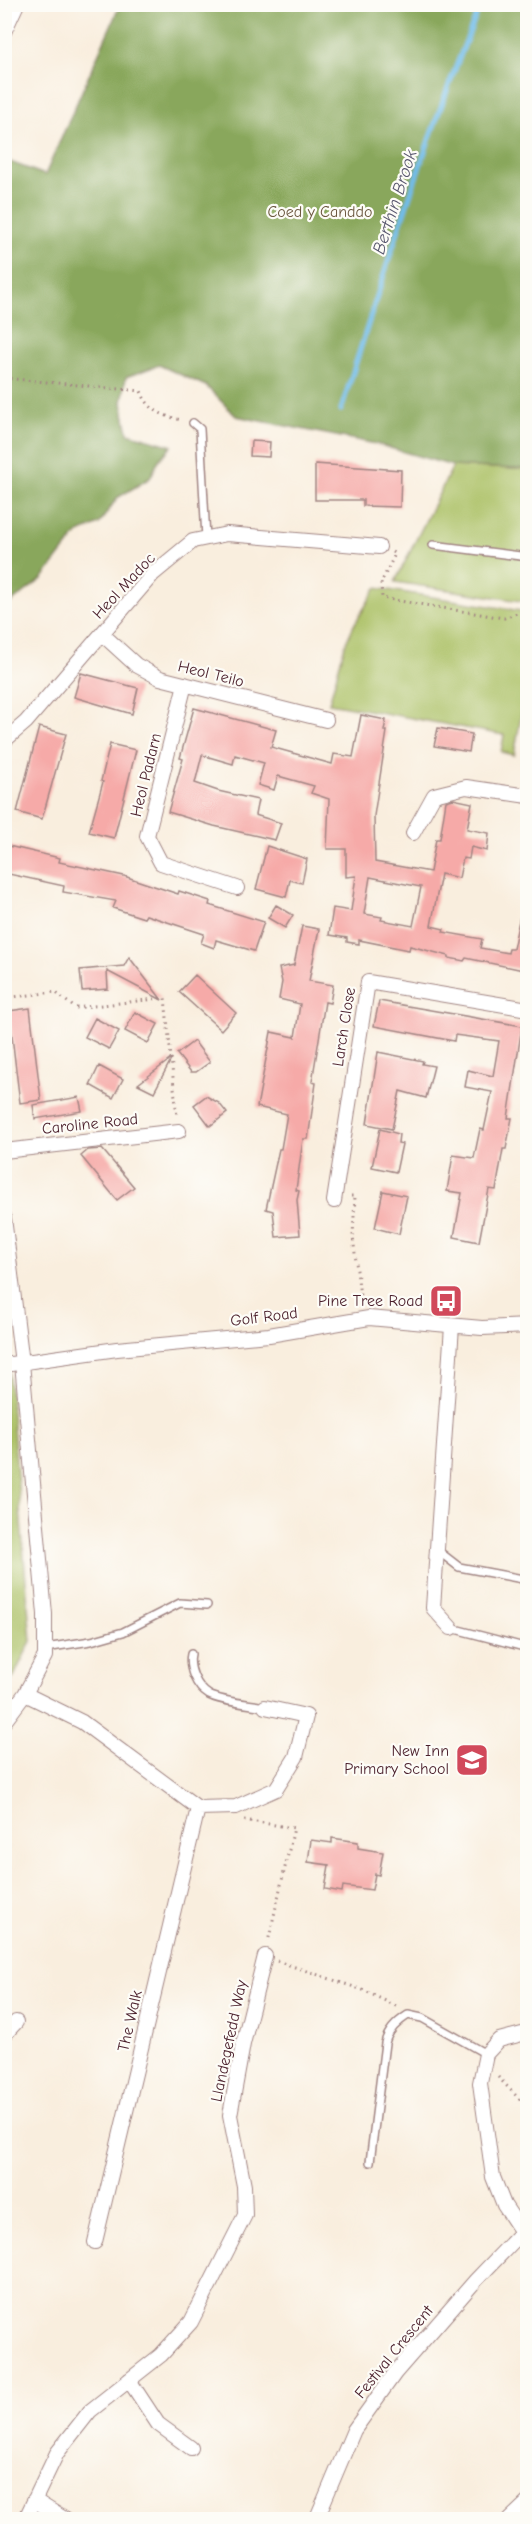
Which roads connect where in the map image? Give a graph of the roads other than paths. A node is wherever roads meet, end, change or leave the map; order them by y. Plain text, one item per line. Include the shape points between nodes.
1 (17, 4) edge
2 (4, 32) edge
3 (193, 423) road end
4 (206, 538) junction
5 (433, 545) dead end
6 (379, 547) road end
7 (528, 557) edge
8 (102, 634) junction
9 (185, 684) junction
10 (326, 720) dead end
11 (4, 741) edge
12 (528, 796) edge
13 (413, 833) dead end
14 (237, 888) dead end
15 (528, 1009) edge
16 (179, 1131) road end
17 (4, 1151) edge
18 (334, 1196) road end
19 (4, 1218) edge
20 (452, 1326) junction
21 (528, 1326) edge
22 (22, 1363) junction
23 (4, 1365) edge
24 (437, 1550) junction
25 (528, 1580) edge
26 (207, 1605) dead end
27 (451, 1628) joint
28 (45, 1648) junction
29 (528, 1648) edge
30 (191, 1654) dead end
31 (25, 1694) junction
32 (265, 1707) joint
33 (4, 1722) edge
34 (198, 1808) junction
35 (265, 1956) road end
36 (16, 2022) dead end
37 (4, 2035) edge
38 (528, 2035) edge
39 (485, 2058) junction
40 (370, 2162) dead end
41 (525, 2229) edge
42 (95, 2241) dead end
43 (129, 2380) junction
44 (191, 2448) dead end
45 (34, 2500) junction
46 (528, 2502) edge
47 (25, 2520) edge
48 (66, 2520) edge
49 (316, 2520) edge
50 (509, 2520) edge

1 - 2 street
3 - 4 lane via 200,429
4 - 6 street, Heol Madoc via 227,534
4 - 8 street, Heol Madoc via 193,541 153,574
5 - 7 lane
8 - 9 street, Heol Teilo via 136,665 160,678
8 - 11 street, Heol Madoc via 26,722
9 - 10 street, Heol Teilo
9 - 14 street, Heol Padarn via 147,836 161,863
12 - 13 street via 466,787 434,795
15 - 18 street, Larch Close via 368,982
16 - 17 street, Caroline Road
19 - 22 street
20 - 21 street, Golf Road
20 - 22 street, Golf Road via 362,1319 269,1335 117,1349
20 - 24 street
22 - 23 street, Golf Road
22 - 28 street
24 - 25 lane via 459,1567
24 - 27 street via 433,1608
26 - 28 lane via 180,1603 123,1632
27 - 29 lane
28 - 31 street via 45,1656
30 - 32 lane via 193,1673 210,1695
31 - 33 street
31 - 34 street via 82,1722
32 - 34 street via 306,1716 296,1757 276,1789 236,1807
34 - 42 street, The Walk
35 - 43 street, Llandegefedd Way via 233,2091 231,2115 244,2186 245,2215 191,2322 161,2355
36 - 37 street
38 - 39 street via 499,2040
39 - 40 lane via 422,2018 408,2015 402,2019 386,2036
39 - 41 street via 480,2084 493,2177 504,2205
41 - 49 street, Festival Crescent via 394,2373 361,2420
43 - 44 street via 158,2424
43 - 45 street, Llandegefedd Way via 90,2411 57,2453
45 - 47 street, Llandegefedd Way
45 - 48 street
46 - 50 street

